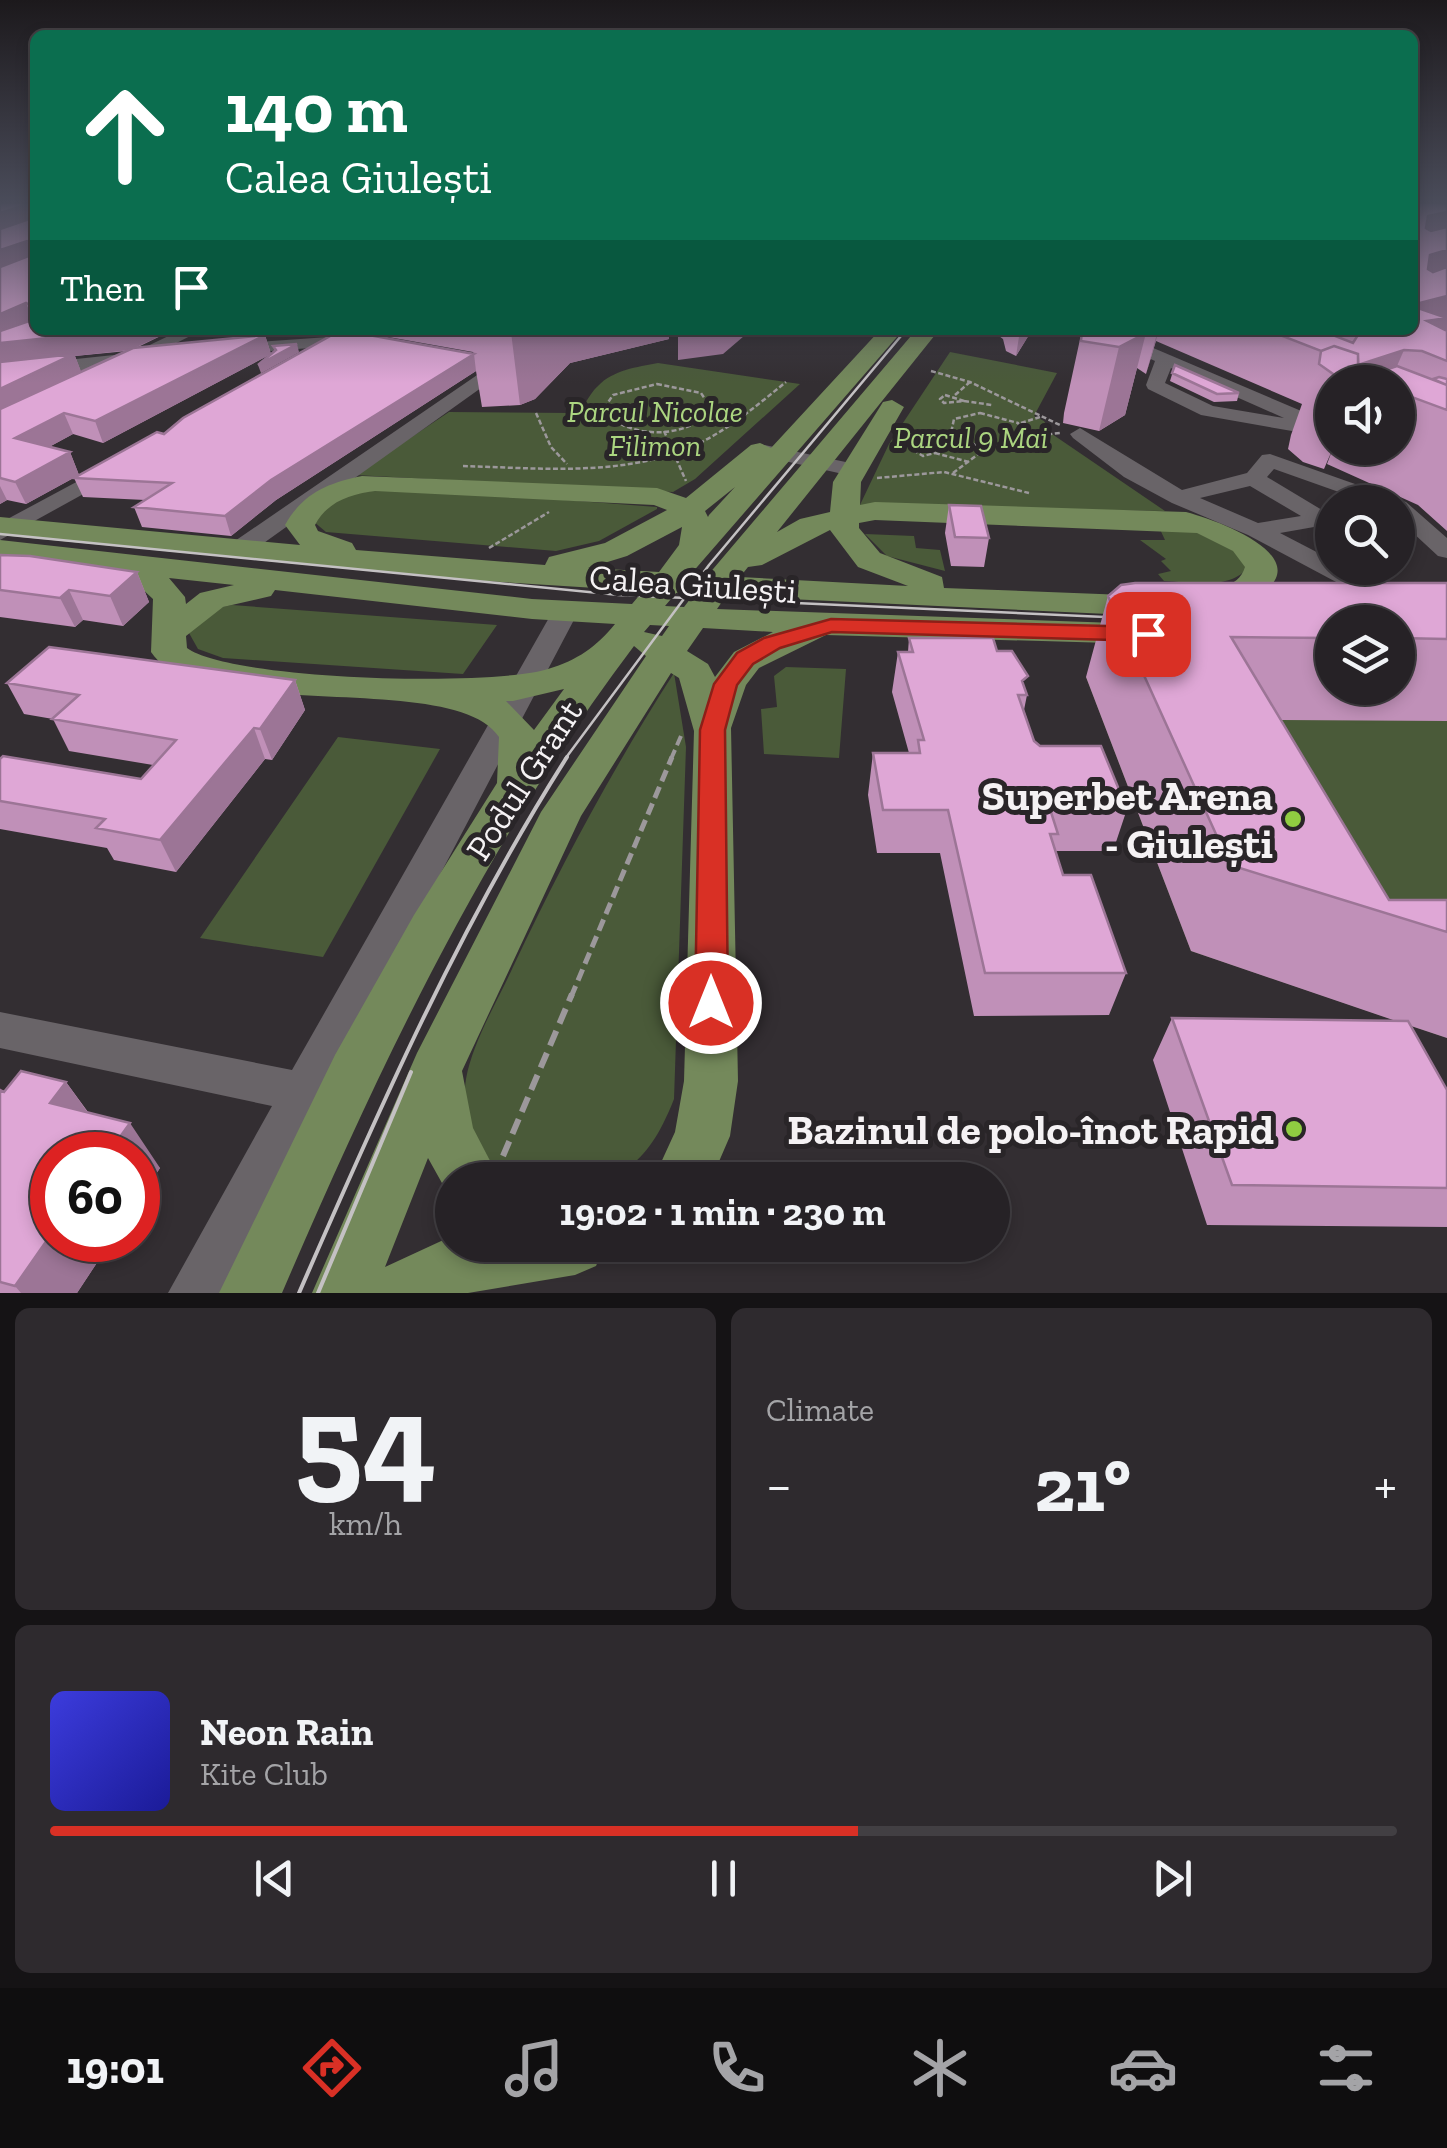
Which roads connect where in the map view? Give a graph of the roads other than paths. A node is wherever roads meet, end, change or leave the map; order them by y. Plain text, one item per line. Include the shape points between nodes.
1 (184, 335) edge
2 (343, 335) edge
3 (349, 335) edge
4 (354, 335) edge
5 (561, 335) edge
6 (869, 335) edge
7 (887, 335) edge
8 (925, 335) edge
9 (942, 335) edge
10 (1109, 335) edge
11 (384, 345) edge
12 (137, 358) junction
13 (1165, 359) junction
14 (295, 366) edge
15 (0, 373) edge
16 (86, 384) edge
17 (1315, 424) edge
18 (1315, 428) edge
19 (1080, 434) road end
20 (760, 450) junction
21 (129, 459) edge
22 (845, 464) junction
23 (1254, 479) junction
24 (1340, 485) edge
25 (1174, 509) junction
26 (681, 512) junction
27 (1415, 522) edge
28 (844, 529) junction
29 (1256, 530) junction
30 (3, 534) edge
31 (238, 550) junction
32 (1447, 551) edge
33 (116, 562) junction
34 (683, 566) junction
35 (439, 568) junction
36 (728, 570) junction
37 (379, 595) junction
38 (1000, 599) junction
39 (1397, 605) edge
40 (1276, 609) edge
41 (548, 612) junction
42 (831, 625) junction
43 (1216, 626) junction
44 (168, 633) junction
45 (1174, 634) edge
46 (611, 654) junction
47 (447, 694) junction
48 (698, 731) junction
49 (517, 786) junction
50 (0, 1030) edge
51 (436, 1070) junction
52 (303, 1092) junction
53 (476, 1162) edge
54 (690, 1162) edge
55 (461, 1262) edge
56 (193, 1293) edge
57 (250, 1293) edge
58 (343, 1293) edge
59 (400, 1293) edge

1 - 12 street
2 - 12 street
3 - 14 street
4 - 11 street
5 - 31 street via 492,364
6 - 20 main road
7 - 34 main road, Podul Grant
8 - 22 main road, Podul Grant
9 - 22 main road
10 - 13 street
12 - 15 street
12 - 16 street
13 - 17 street
13 - 18 street via 1156,385 1208,411
19 - 25 street
20 - 22 street
20 - 26 main road
21 - 30 street
22 - 28 main road
22 - 36 main road, Podul Grant
23 - 24 street via 1270,460
23 - 25 street via 1222,483
23 - 29 street via 1323,519
25 - 29 street
25 - 36 main road via 858,513 811,525
25 - 43 main road via 1235,536 1262,566 1261,578
26 - 28 main road via 693,545 741,561 793,558
26 - 35 main road via 594,558
27 - 32 street
28 - 38 main road via 856,549 887,570
29 - 39 street
30 - 31 main road, Calea Giulești
30 - 33 main road, Calea Giulești
31 - 35 main road, Calea Giulești
33 - 37 main road, Calea Giulești
33 - 44 main road via 164,589 171,608
34 - 35 main road via 699,536 698,523 684,507 657,497 360,484 306,512 300,525 306,538 326,547
34 - 46 main road, Podul Grant
35 - 38 main road, Calea Giulești
36 - 51 main road, Podul Grant via 562,812
37 - 41 main road, Calea Giulești
37 - 44 main road via 244,590 198,607
38 - 43 main road, Calea Giulești
40 - 43 main road, Calea Giulești
41 - 42 main road, Calea Giulești
41 - 48 main road via 620,630 686,662 702,683
41 - 52 street
42 - 45 main road, Calea Giulești
42 - 48 main road via 772,643 738,665
44 - 47 main road via 175,660 208,672
46 - 47 main road via 542,686
46 - 49 main road, Podul Grant
47 - 49 main road via 509,720 523,749
48 - 54 main road via 711,1081
49 - 57 main road, Podul Grant via 364,1058
50 - 52 street
51 - 53 main road via 446,1136
51 - 58 main road, Podul Grant
52 - 56 street
55 - 59 main road

